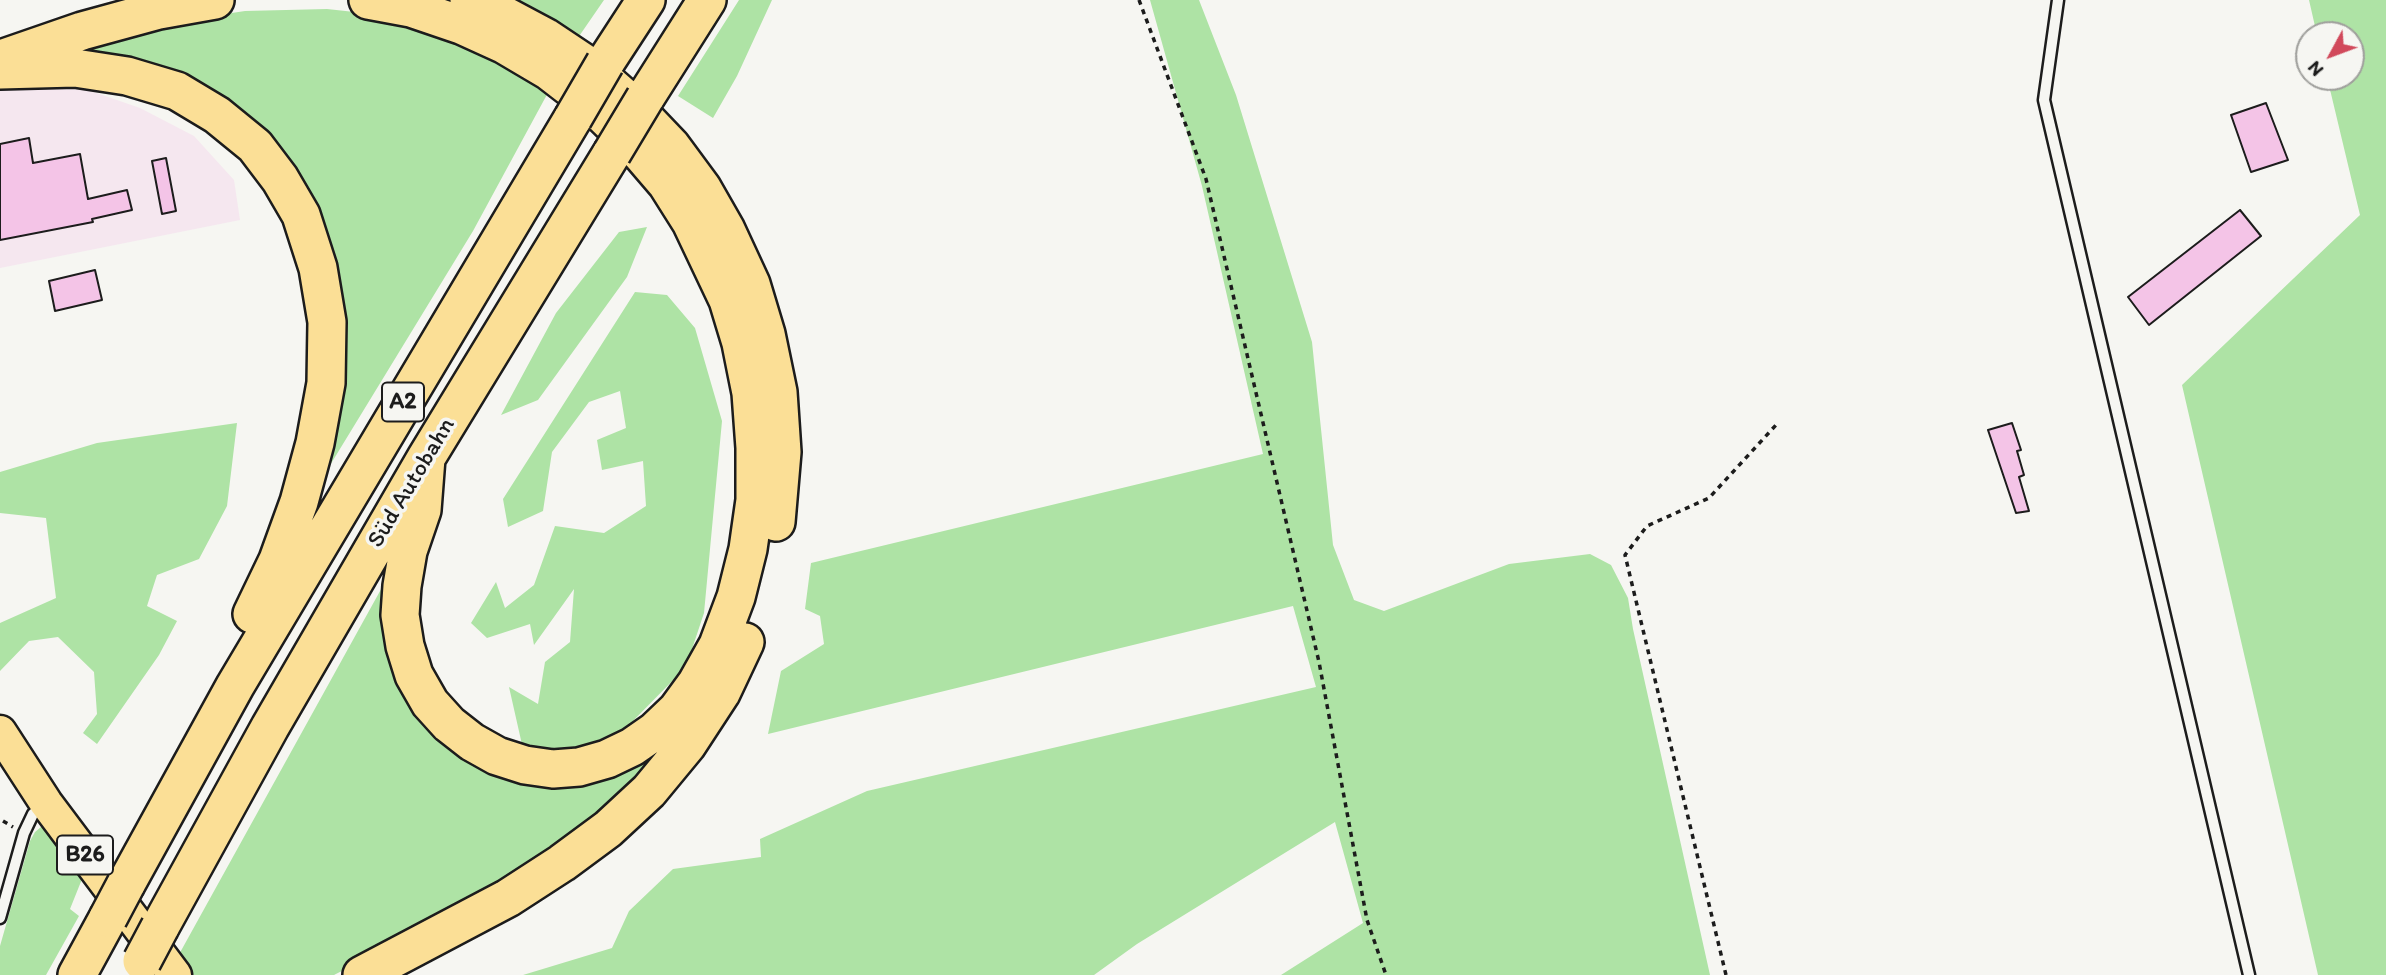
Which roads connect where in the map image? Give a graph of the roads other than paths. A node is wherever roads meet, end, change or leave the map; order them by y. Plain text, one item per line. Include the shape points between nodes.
1 (97, 0) edge
2 (215, 0) edge
3 (368, 0) edge
4 (468, 0) edge
5 (646, 0) edge
6 (707, 0) edge
7 (2058, 0) edge
8 (0, 33) edge
9 (0, 60) edge
10 (0, 71) edge
11 (426, 458) junction
12 (235, 686) junction
13 (0, 732) edge
14 (46, 803) junction
15 (0, 918) edge
16 (150, 970) edge
17 (77, 975) edge
18 (362, 975) edge
19 (2249, 975) edge

1 - 8 highway
2 - 9 highway via 82,31
3 - 11 highway via 411,8 505,45 593,105 667,184 698,233 728,300 751,393 755,500 748,549 718,645 677,710 655,731 607,759 553,769 497,756 449,724 430,703 414,675 400,615 408,551 422,510
4 - 18 highway via 545,37 587,65 662,137 702,188 751,284 766,334 778,392 782,452 778,512 767,576 748,636 721,693 649,791 608,829 508,898
5 - 12 highway, Süd Autobahn / A2, bridge
6 - 11 highway, Süd Autobahn / A2, bridge
7 - 19 lane via 2043,100
10 - 12 highway via 75,68 127,76 177,91 255,146 301,215 318,268 327,321 326,383 299,502 278,560 241,637
11 - 16 highway, Süd Autobahn / A2, bridge via 160,927
12 - 17 highway, Süd Autobahn / A2, bridge
13 - 14 main road, B26
14 - 15 lane via 33,814 24,833
14 - 16 main road, B26

